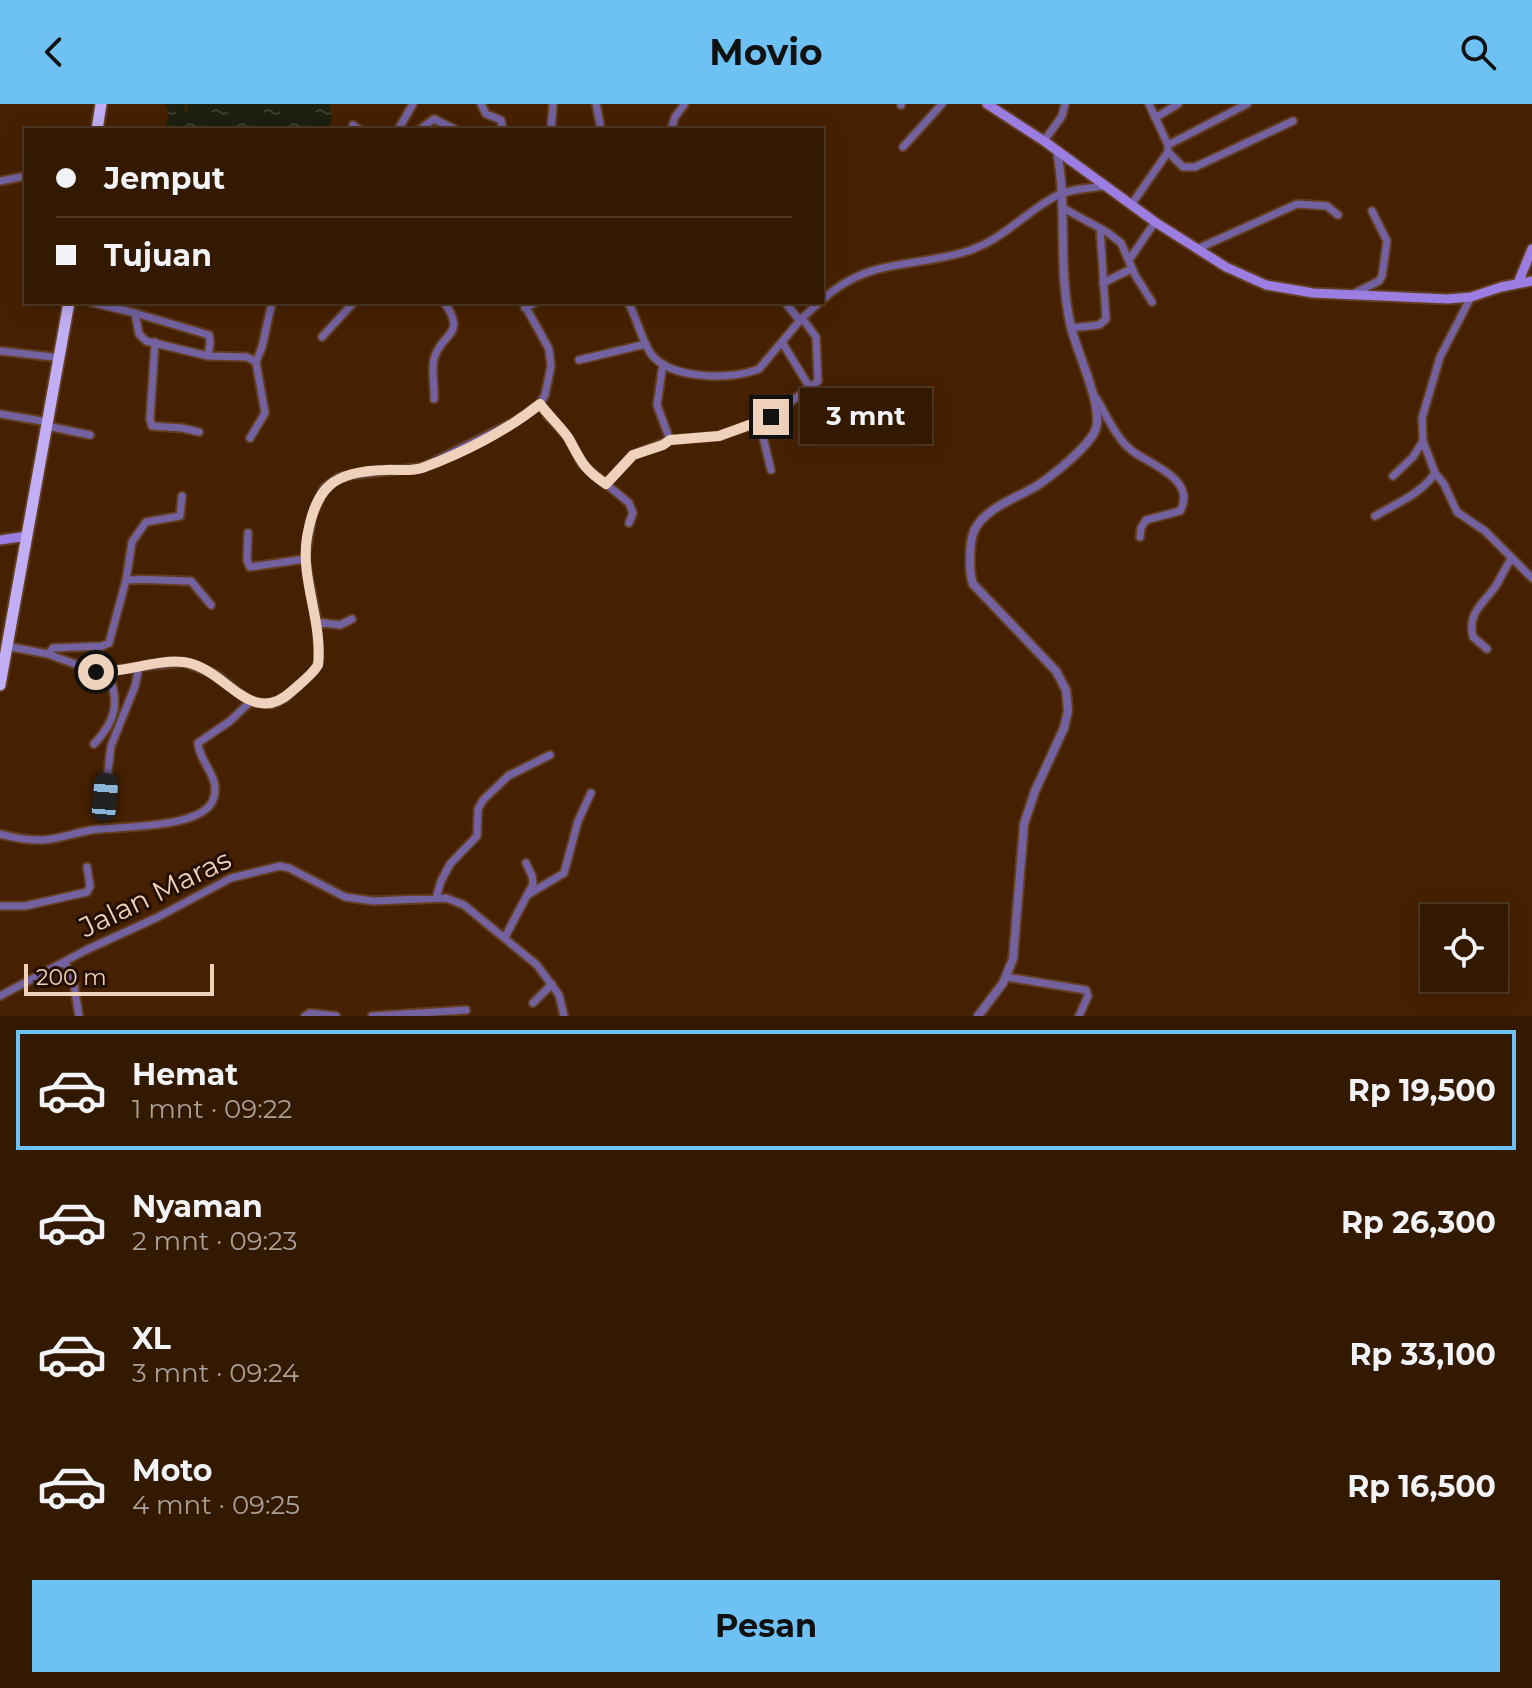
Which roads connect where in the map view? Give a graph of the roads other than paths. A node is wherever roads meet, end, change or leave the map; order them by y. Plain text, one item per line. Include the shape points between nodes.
1 (95, 104) edge
2 (101, 104) edge
3 (413, 104) edge
4 (481, 104) edge
5 (553, 104) edge
6 (596, 104) edge
7 (942, 104) edge
8 (987, 104) edge
9 (1065, 104) edge
10 (1149, 104) edge
11 (1178, 104) edge
12 (1247, 104) edge
13 (684, 105) edge
14 (1155, 118) junction
15 (1293, 121) dead end
16 (600, 124) dead end
17 (94, 128) edge
18 (95, 128) edge
19 (399, 128) edge
20 (422, 128) edge
21 (452, 128) edge
22 (503, 128) edge
23 (551, 128) edge
24 (672, 128) edge
25 (1044, 141) junction
26 (903, 147) dead end
27 (1168, 149) junction
28 (1057, 151) junction
29 (24, 176) edge
30 (0, 181) edge
31 (1103, 186) junction
32 (1064, 193) junction
33 (1131, 205) junction
34 (1063, 208) junction
35 (1372, 211) dead end
36 (1338, 215) dead end
37 (1155, 222) junction
38 (1100, 228) junction
39 (1197, 249) junction
40 (1532, 249) edge
41 (1130, 265) junction
42 (1532, 281) edge
43 (1103, 283) junction
44 (1518, 283) junction
45 (1353, 294) junction
46 (1471, 297) junction
47 (824, 299) edge
48 (1152, 302) dead end
49 (62, 304) edge
50 (69, 304) edge
51 (98, 304) edge
52 (272, 304) edge
53 (352, 304) edge
54 (445, 304) edge
55 (629, 304) edge
56 (787, 304) edge
57 (818, 304) edge
58 (524, 305) edge
59 (135, 313) junction
60 (801, 320) junction
61 (1071, 328) junction
62 (322, 337) dead end
63 (155, 342) junction
64 (782, 342) junction
65 (646, 344) junction
66 (0, 351) edge
67 (208, 356) junction
68 (53, 357) junction
69 (579, 360) dead end
70 (256, 362) junction
71 (663, 364) junction
72 (810, 388) junction
73 (1096, 398) junction
74 (434, 399) dead end
75 (540, 404) junction
76 (0, 414) edge
77 (759, 421) junction
78 (45, 424) junction
79 (199, 432) dead end
80 (90, 435) dead end
81 (250, 438) dead end
82 (670, 440) junction
83 (1423, 441) junction
84 (771, 470) dead end
85 (1435, 473) junction
86 (1393, 476) dead end
87 (606, 484) junction
88 (182, 496) dead end
89 (1375, 516) dead end
90 (629, 523) dead end
91 (248, 533) dead end
92 (1140, 537) dead end
93 (25, 538) junction
94 (0, 542) edge
95 (305, 559) junction
96 (1511, 559) junction
97 (1532, 578) edge
98 (126, 580) junction
99 (211, 605) dead end
100 (352, 619) dead end
101 (317, 622) junction
102 (1487, 649) dead end
103 (3, 652) edge
104 (48, 654) junction
105 (139, 668) junction
106 (108, 672) junction
107 (0, 685) edge
108 (250, 702) junction
109 (94, 744) dead end
110 (550, 755) dead end
111 (591, 793) dead end
112 (105, 797) dead end
113 (0, 834) edge
114 (526, 863) dead end
115 (87, 867) dead end
116 (529, 894) junction
117 (436, 898) junction
118 (0, 906) edge
119 (505, 937) junction
120 (65, 963) junction
121 (1006, 977) junction
122 (552, 984) junction
123 (0, 996) edge
124 (533, 1003) dead end
125 (466, 1010) dead end
126 (79, 1016) edge
127 (305, 1016) edge
128 (336, 1016) edge
129 (372, 1016) edge
130 (564, 1016) edge
131 (978, 1016) edge
132 (1079, 1016) edge

1 - 17 highway
2 - 18 highway
3 - 19 street
4 - 22 street via 486,114 501,120
5 - 23 street
6 - 16 street
7 - 26 street
8 - 25 main road
9 - 25 street
10 - 14 street
11 - 14 street
12 - 27 street
13 - 24 street
14 - 27 street
15 - 27 street via 1195,167 1183,167
20 - 21 street via 436,119
25 - 28 main road
27 - 33 street
28 - 31 main road
28 - 32 street
29 - 30 street
31 - 32 street
31 - 33 main road
32 - 34 street
32 - 47 street via 993,240 944,257 873,269 849,278
33 - 37 main road
34 - 38 street
34 - 61 street via 1062,254
35 - 45 street via 1387,241 1382,276
36 - 39 street via 1327,206 1297,204
37 - 39 main road
37 - 41 street
38 - 41 street via 1121,243
38 - 43 street
39 - 45 main road via 1266,285
40 - 44 main road
41 - 43 street
41 - 48 street
42 - 44 main road
43 - 61 street via 1105,321
44 - 46 main road
45 - 46 main road
46 - 83 street via 1440,357 1422,418
49 - 68 highway
50 - 78 highway
51 - 59 street
52 - 70 street
53 - 62 street
54 - 74 street via 455,323 434,360
55 - 65 street
56 - 60 street
57 - 60 street
58 - 75 street via 549,349
59 - 63 street via 141,339
59 - 67 street via 209,335
60 - 64 street
60 - 72 street via 816,337 820,377
61 - 73 street
63 - 67 street
63 - 79 street via 152,426
64 - 71 street via 759,369 739,375 690,373
64 - 72 street
65 - 69 street
65 - 71 street
66 - 68 street
67 - 70 street
68 - 78 highway
70 - 81 street via 265,413
71 - 82 street via 657,405
72 - 77 street
73 - 92 street via 1130,450 1163,468 1183,493 1180,511 1146,520
73 - 121 street via 1097,428 1091,438 1039,484 983,519 972,538 973,584 1056,671 1068,699 1064,728 1024,824 1015,947
75 - 87 street via 568,437 582,464
75 - 95 street via 499,431 423,467 338,478 316,503
76 - 78 street
77 - 82 street via 719,436
77 - 84 street
78 - 80 street
78 - 93 highway
82 - 87 street via 633,455
83 - 85 street
83 - 86 street
85 - 89 street via 1420,492
85 - 96 street via 1457,512 1485,531
87 - 90 street via 629,503
88 - 98 street via 180,516 146,522 136,535
91 - 95 street via 250,567
93 - 94 main road
93 - 103 highway
95 - 101 street
96 - 97 street
96 - 102 street via 1472,619 1473,637
98 - 99 street via 191,581
98 - 104 street via 109,643 53,648
100 - 101 street via 340,625
101 - 108 street via 317,668 285,698 272,704
103 - 104 street
103 - 107 highway
104 - 106 street
105 - 106 street
105 - 108 street via 190,664 217,675
105 - 112 street via 111,746
106 - 109 street via 116,692 115,709
108 - 113 street via 198,743 215,782 213,800 202,812 164,823 54,839
110 - 117 street via 508,776 483,800 477,836 450,864
111 - 116 street via 564,873
114 - 116 street via 533,880
115 - 118 street via 87,892
116 - 119 street
117 - 119 street, Jalan Maras via 464,905
117 - 120 street, Jalan Maras via 345,897 280,866 231,878
119 - 122 street, Jalan Maras
120 - 123 street, Jalan Maras
120 - 126 street
121 - 131 street
121 - 132 street via 1086,990
122 - 124 street
122 - 130 street, Jalan Maras
125 - 129 street
127 - 128 street

